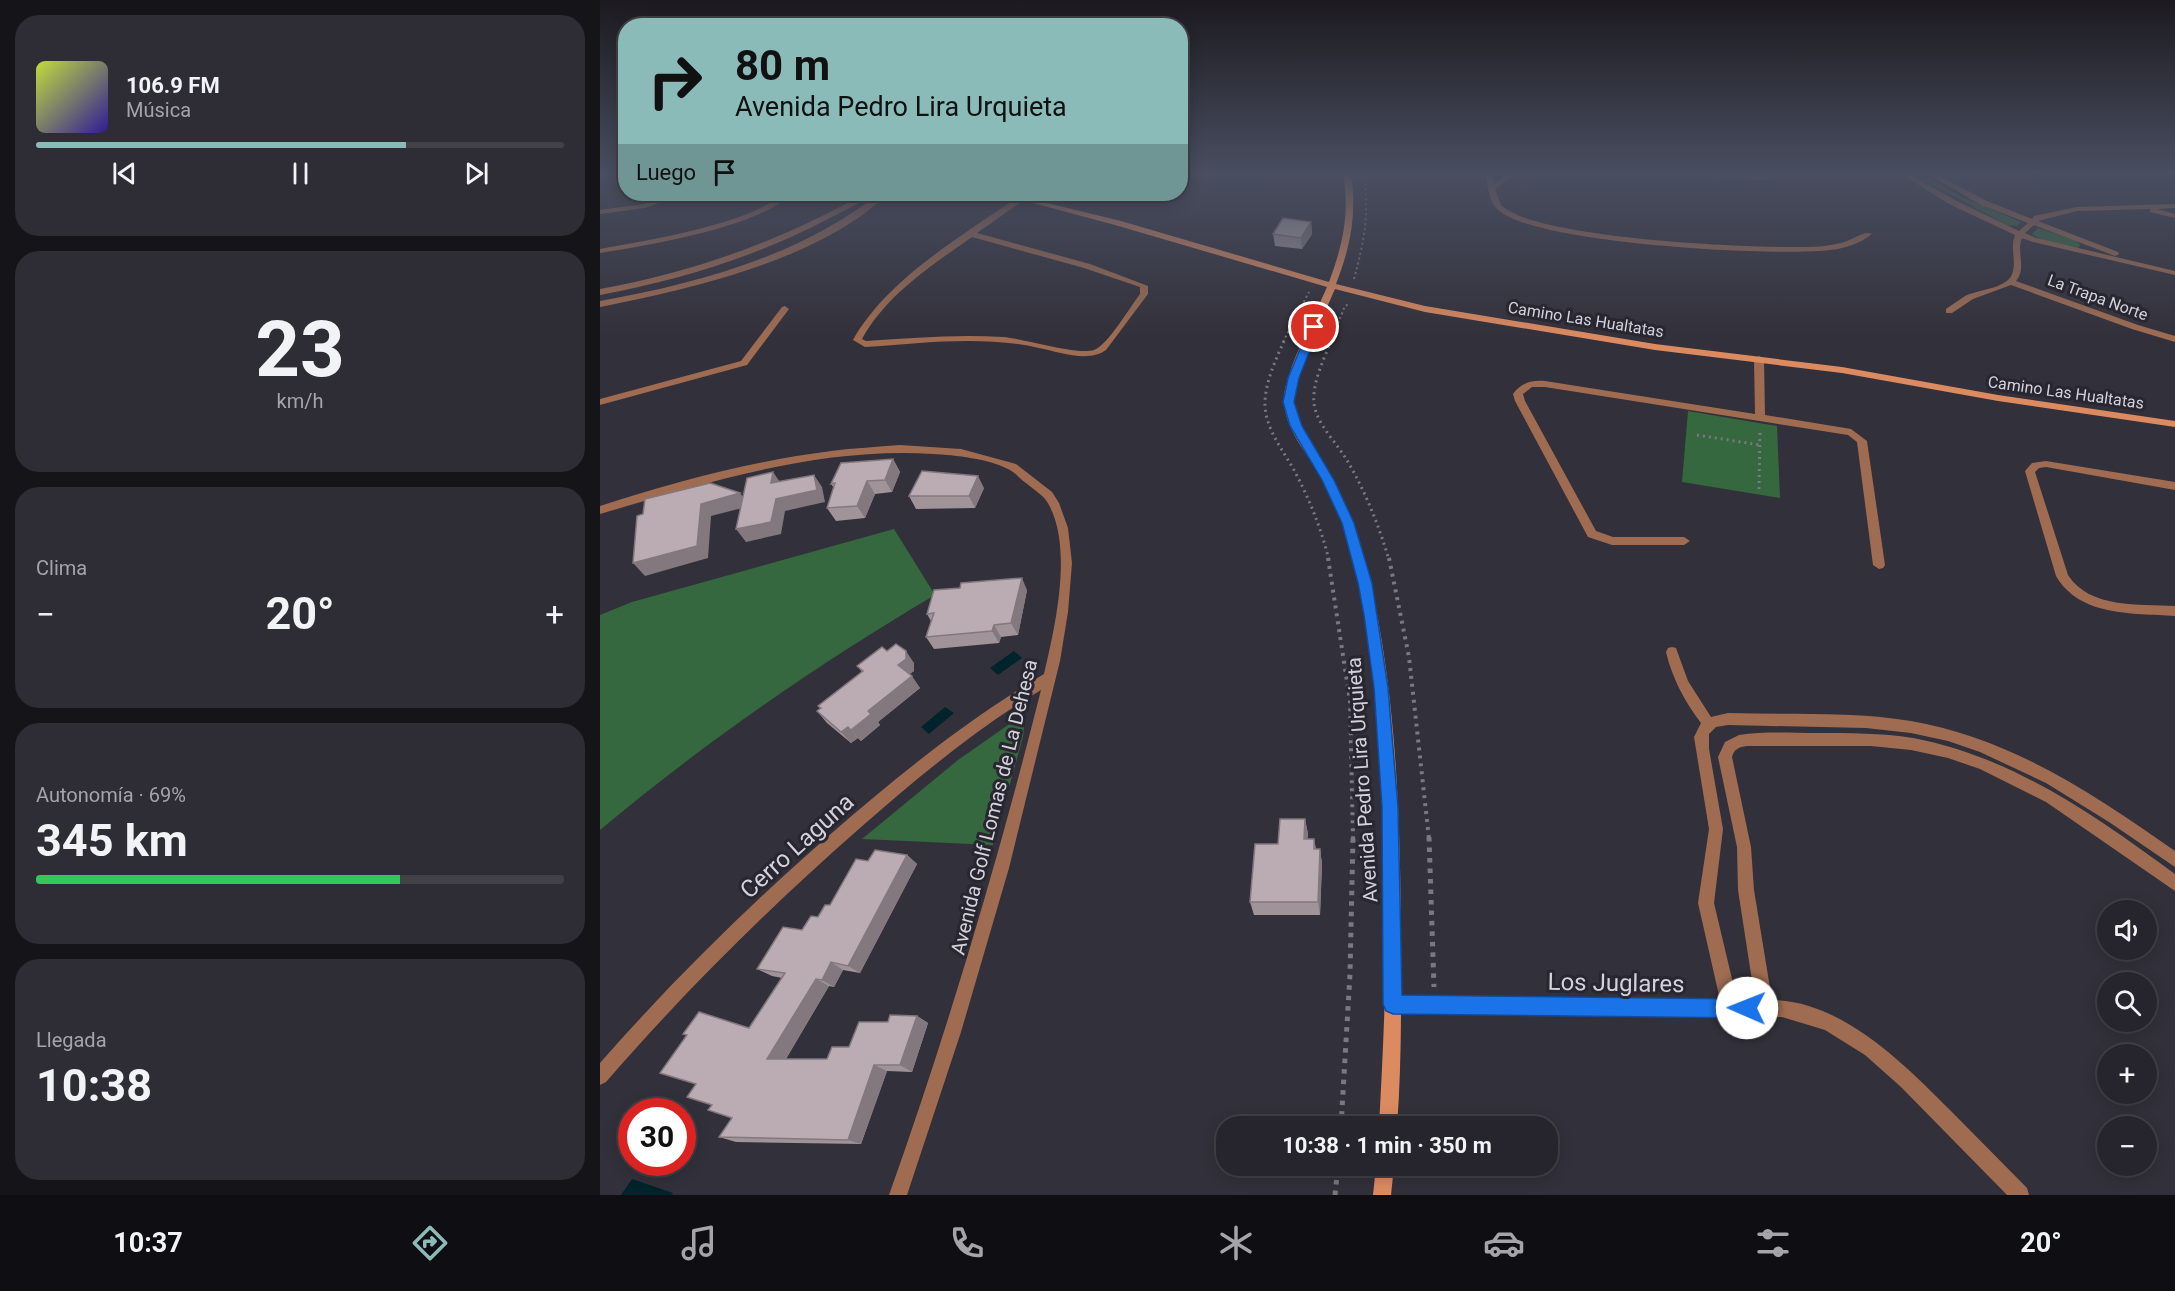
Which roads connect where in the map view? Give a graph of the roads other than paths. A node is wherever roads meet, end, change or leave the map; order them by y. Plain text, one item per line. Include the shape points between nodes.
1 (710, 228) edge
2 (808, 228) edge
3 (832, 228) edge
4 (980, 228) edge
5 (1127, 228) edge
6 (1349, 228) edge
7 (1553, 228) edge
8 (2004, 228) edge
9 (2026, 228) edge
10 (2052, 228) edge
11 (971, 234) junction
12 (1868, 234) dead end
13 (2019, 235) junction
14 (600, 251) edge
15 (2138, 263) junction
16 (2175, 273) edge
17 (2011, 282) junction
18 (1331, 286) junction
19 (600, 292) edge
20 (600, 304) edge
21 (785, 309) dead end
22 (1949, 311) dead end
23 (2175, 339) edge
24 (1759, 359) junction
25 (600, 402) edge
26 (1760, 417) junction
27 (2175, 424) edge
28 (2175, 486) edge
29 (600, 510) edge
30 (1684, 541) dead end
31 (1879, 565) dead end
32 (2175, 611) edge
33 (1672, 652) dead end
34 (1049, 678) junction
35 (1709, 724) junction
36 (2175, 860) edge
37 (2175, 883) edge
38 (1393, 1004) junction
39 (1730, 1008) junction
40 (1765, 1009) junction
41 (600, 1076) edge
42 (1388, 1116) edge
43 (1384, 1176) edge
44 (898, 1195) edge
45 (1382, 1195) edge
46 (2020, 1195) edge

1 - 14 street via 654,243
2 - 19 street via 678,276
3 - 20 street via 774,255 695,282
4 - 11 street
5 - 18 street, Camino Las Hualtatas
6 - 18 street, Avenida Pedro Lira Urquieta
7 - 12 street via 1724,247 1810,250 1845,245
8 - 13 street
9 - 13 street
10 - 15 street
11 - 11 street via 883,306 864,328 859,342 983,338 1093,353 1107,345 1146,291 1140,284 1087,266
13 - 15 street via 2063,249
13 - 17 street via 2015,247 2018,270
15 - 16 street
17 - 22 street via 1970,297
17 - 23 street, La Trapa Norte
18 - 24 street, Camino Las Hualtatas via 1452,314
18 - 38 street, Avenida Pedro Lira Urquieta via 1294,378 1289,402 1296,426 1348,523 1371,615 1390,807
21 - 25 street via 744,363
24 - 26 street
24 - 27 street, Camino Las Hualtatas
26 - 30 street via 1545,384 1527,385 1520,391 1520,401 1592,534 1612,541
26 - 31 street via 1847,430 1859,438
28 - 32 street via 2046,464 2036,465 2030,471 2069,588 2094,602
29 - 34 street, Avenida Golf Lomas de La Dehesa via 717,475 820,456 928,448 974,453 1004,462 1039,484 1057,509 1062,526 1064,589
33 - 35 street via 1688,695
34 - 41 street, Cerro Laguna via 945,748 821,852 680,987
34 - 44 street, Avenida Golf Lomas de La Dehesa via 990,910
35 - 36 street via 1728,719 1873,723 1949,736 2052,778
35 - 39 street via 1701,737 1716,826 1716,849 1706,903
37 - 40 street via 2052,798 2014,777 1960,756 1889,742 1734,742 1725,757 1744,847 1746,890
38 - 39 street, Los Juglares
38 - 42 street, Avenida Pedro Lira Urquieta
39 - 40 street, Los Juglares
40 - 46 street, Los Juglares via 1818,1017 1861,1040 1903,1075
43 - 45 street

